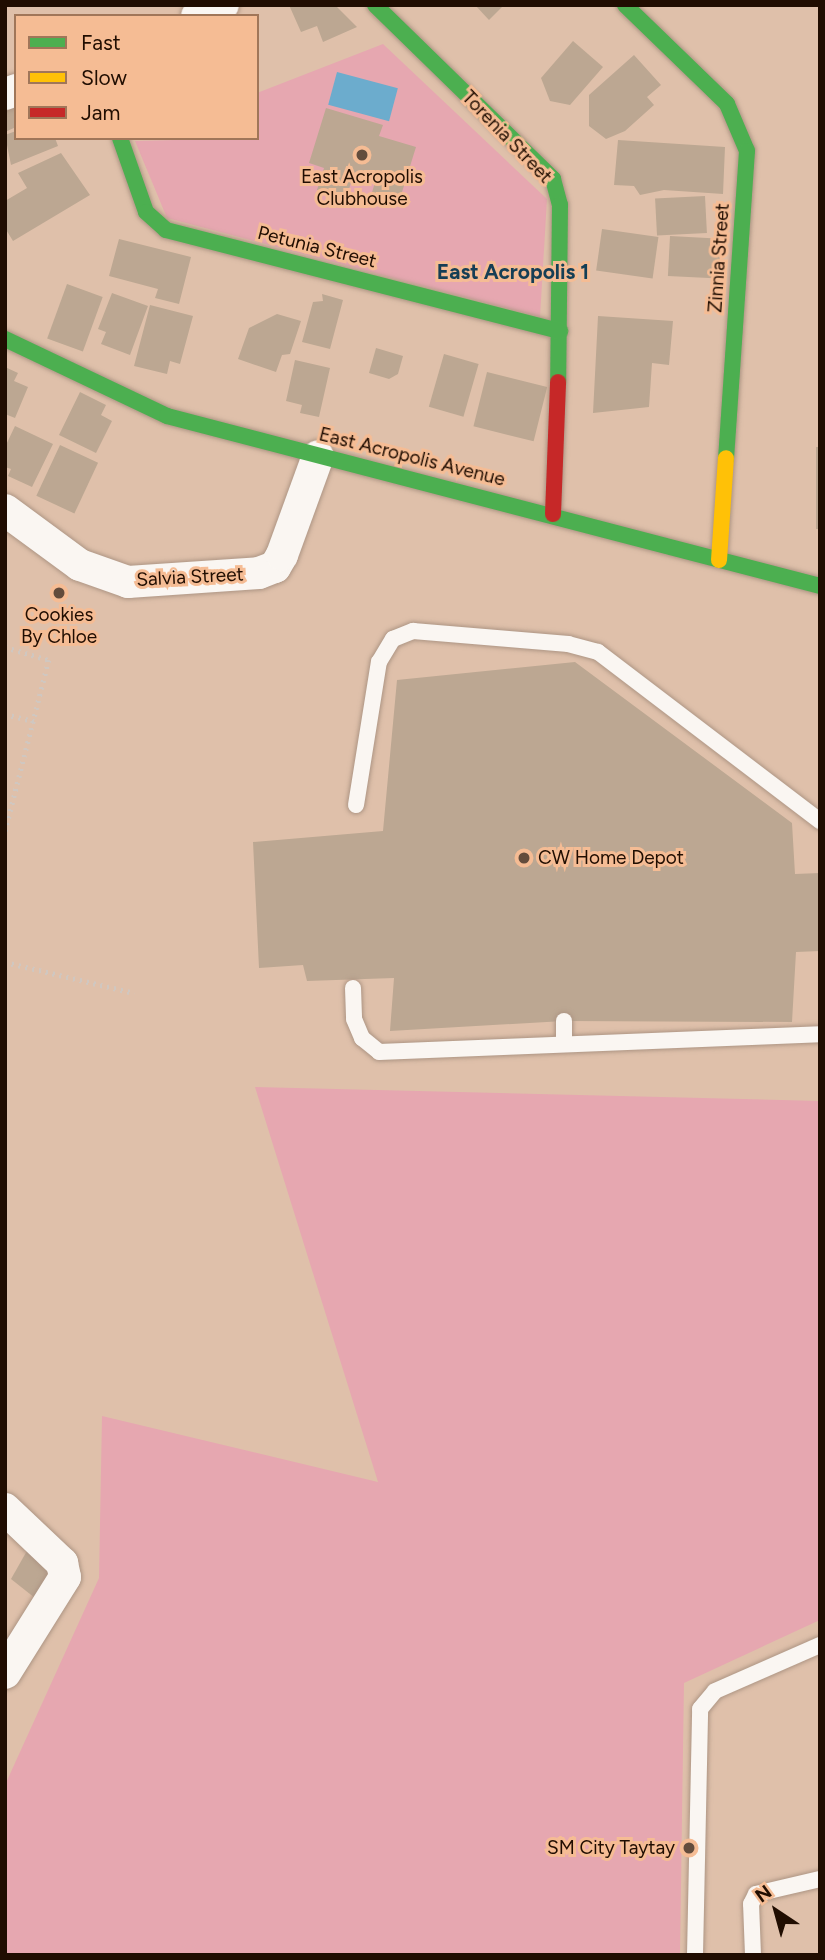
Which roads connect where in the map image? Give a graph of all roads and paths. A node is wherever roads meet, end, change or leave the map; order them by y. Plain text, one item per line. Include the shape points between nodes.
1 (223, 5) edge
2 (375, 5) edge
3 (625, 5) edge
4 (203, 14) edge
5 (121, 140) edge
6 (560, 331) junction
7 (5, 339) edge
8 (318, 456) junction
9 (5, 510) edge
10 (553, 514) junction
11 (719, 560) junction
12 (820, 586) edge
13 (5, 647) edge
14 (5, 714) edge
15 (34, 720) junction
16 (356, 805) dead end
17 (820, 821) edge
18 (5, 833) edge
19 (5, 962) edge
20 (353, 988) dead end
21 (134, 993) dead end
22 (564, 1021) dead end
23 (820, 1034) edge
24 (564, 1044) junction
25 (5, 1509) edge
26 (820, 1645) edge
27 (5, 1672) edge
28 (820, 1879) edge
29 (695, 1955) edge
30 (753, 1955) edge

1 - 4 street
2 - 6 street, Torenia Street via 553,179 560,205
3 - 11 street, Zinnia Street via 727,104 747,151
5 - 6 street, Petunia Street via 146,212 166,229
6 - 10 street, Torenia Street
7 - 8 street, East Acropolis Avenue via 167,416
8 - 9 street, Salvia Street via 282,555 275,567 259,573 128,582 80,565
8 - 10 street, East Acropolis Avenue
10 - 11 street, East Acropolis Avenue
11 - 12 street, East Acropolis Avenue
13 - 15 path via 49,660
14 - 15 path
15 - 18 path
16 - 17 lane via 379,662 393,639 413,631 568,644 598,652
19 - 21 path
20 - 24 lane via 358,1028 379,1052
22 - 24 lane
23 - 24 lane
25 - 27 street via 62,1563 65,1577
26 - 29 lane via 715,1691 700,1709
28 - 30 lane via 756,1894 751,1904

